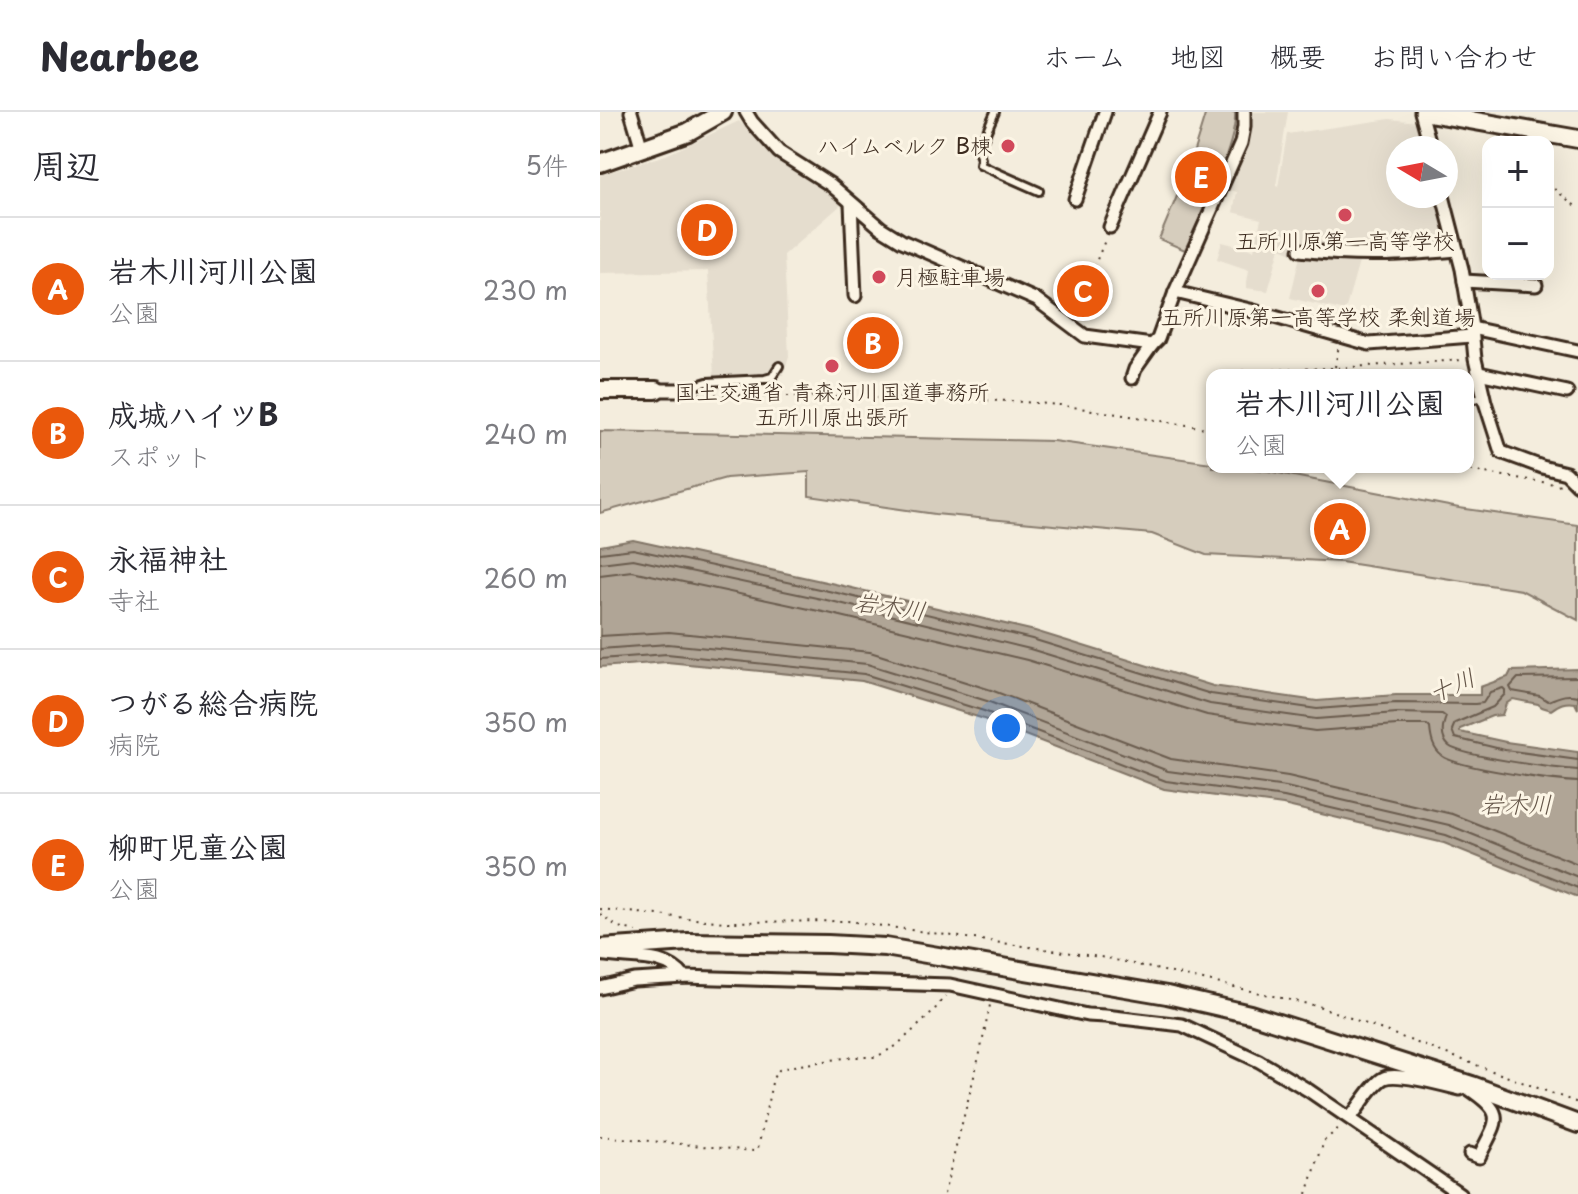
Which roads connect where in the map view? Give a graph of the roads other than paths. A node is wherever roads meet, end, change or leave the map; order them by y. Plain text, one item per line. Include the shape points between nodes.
1 (631, 112) edge
2 (723, 112) edge
3 (746, 112) edge
4 (995, 112) edge
5 (1105, 112) edge
6 (1160, 112) edge
7 (1244, 112) edge
8 (1422, 112) edge
9 (1428, 136) edge
10 (1578, 139) edge
11 (642, 149) junction
12 (600, 163) edge
13 (1039, 191) dead end
14 (1075, 199) dead end
15 (851, 203) junction
16 (1446, 208) edge
17 (1110, 227) road end
18 (1300, 250) dead end
19 (1457, 250) junction
20 (1464, 281) junction
21 (1536, 285) dead end
22 (1175, 292) junction
23 (855, 296) dead end
24 (1472, 332) junction
25 (1152, 345) junction
26 (1578, 351) edge
27 (779, 366) dead end
28 (1479, 373) junction
29 (1132, 378) dead end
30 (600, 390) edge
31 (656, 390) joint
32 (681, 390) joint
33 (1567, 392) dead end
34 (1484, 397) junction
35 (1474, 399) edge
36 (1578, 485) edge
37 (600, 951) edge
38 (624, 957) junction
39 (684, 977) junction
40 (634, 980) junction
41 (600, 988) edge
42 (1469, 1086) junction
43 (1350, 1118) junction
44 (1578, 1124) edge
45 (1470, 1154) dead end
46 (1460, 1194) edge

1 - 11 street
2 - 11 street
3 - 15 street via 779,152
4 - 13 lane via 978,151 980,165
5 - 14 street
6 - 17 street
7 - 22 street via 1241,143
8 - 9 street
8 - 10 street
11 - 12 street
15 - 23 street
15 - 25 street via 902,241 1037,300 1085,336
16 - 19 street
18 - 19 street via 1392,256
19 - 20 street
20 - 21 street
20 - 24 street
22 - 24 street via 1369,344
22 - 25 street
24 - 26 street
24 - 28 street
25 - 29 street
27 - 32 lane via 765,379 707,382
28 - 33 street
28 - 34 street
30 - 31 street
31 - 32 street
34 - 35 lane
34 - 36 street via 1501,452 1566,473
37 - 38 street
37 - 42 street via 688,942 885,947 1250,1014
38 - 39 street via 659,960
38 - 40 street
39 - 40 street
39 - 43 street via 953,985 1087,1015 1182,1025 1259,1061
40 - 41 street
42 - 43 street via 1384,1078
42 - 44 street
42 - 45 street via 1496,1113 1479,1157
43 - 46 street

